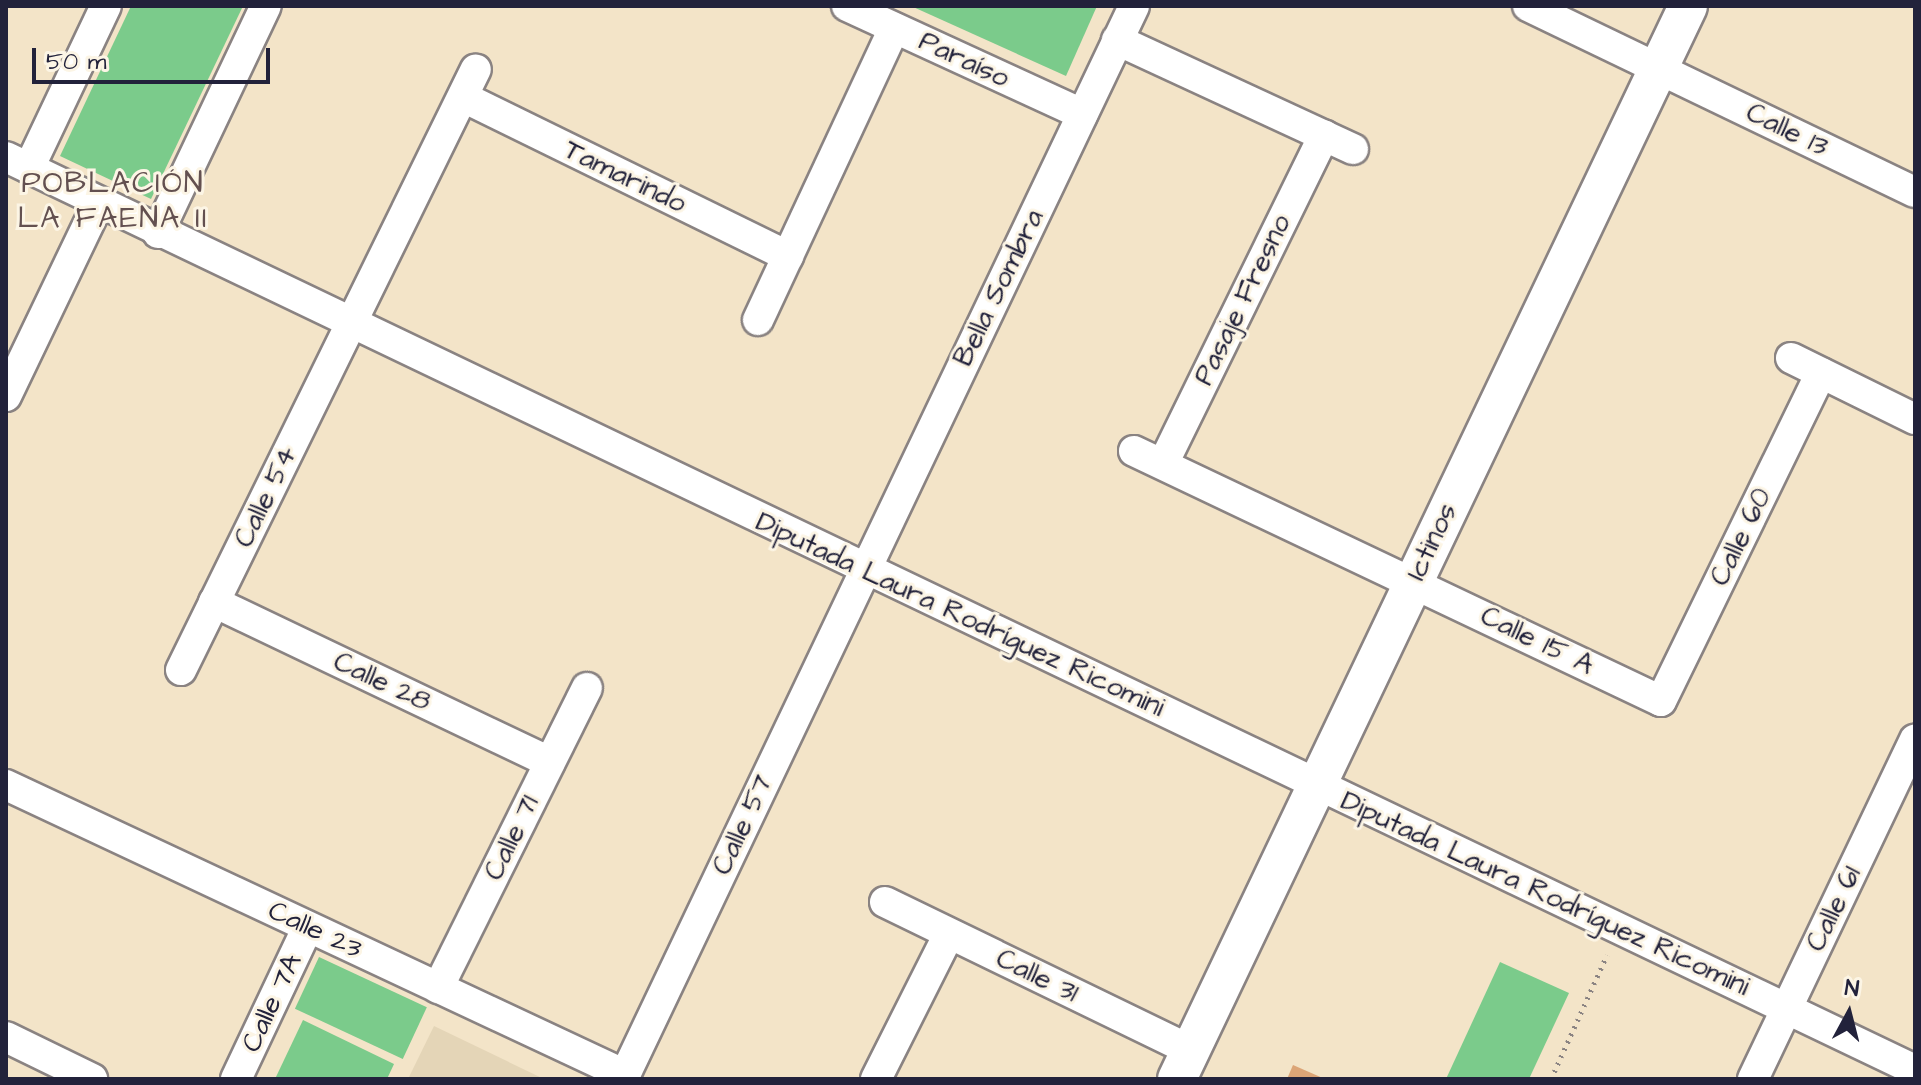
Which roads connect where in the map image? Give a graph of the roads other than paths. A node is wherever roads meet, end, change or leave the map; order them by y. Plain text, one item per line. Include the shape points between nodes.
1 (106, 6) edge
2 (266, 6) edge
3 (847, 6) edge
4 (1134, 6) edge
5 (1528, 6) edge
6 (1688, 6) edge
7 (894, 28) junction
8 (1117, 40) junction
9 (1658, 68) junction
10 (476, 69) dead end
11 (463, 97) junction
12 (1082, 114) junction
13 (1324, 135) junction
14 (1353, 149) dead end
15 (18, 162) edge
16 (1915, 192) edge
17 (98, 204) junction
18 (158, 233) junction
19 (788, 256) junction
20 (758, 320) dead end
21 (351, 324) junction
22 (1791, 358) dead end
23 (1821, 373) junction
24 (6, 396) edge
25 (1915, 419) edge
26 (1134, 451) dead end
27 (1163, 464) junction
28 (864, 570) junction
29 (1414, 581) junction
30 (214, 602) junction
31 (181, 670) dead end
32 (587, 688) dead end
33 (1661, 701) joint
34 (1915, 740) edge
35 (550, 762) junction
36 (6, 785) edge
37 (1317, 785) junction
38 (885, 902) dead end
39 (308, 927) junction
40 (949, 934) junction
41 (438, 988) junction
42 (1786, 1009) junction
43 (6, 1037) edge
44 (1184, 1065) edge
45 (1915, 1070) edge
46 (624, 1077) edge
47 (92, 1079) edge
48 (236, 1079) edge
49 (876, 1079) edge
50 (1753, 1079) edge

1 - 15 street
2 - 18 street
3 - 7 street, Paraíso
4 - 8 street, Bella Sombra
5 - 9 street, Calle 13
6 - 9 street, Ictinos
7 - 12 street, Paraíso
7 - 19 street
8 - 12 street, Bella Sombra
8 - 13 street
9 - 16 street, Calle 13
9 - 29 street, Ictinos
10 - 11 street
11 - 19 street, Tamarindo
11 - 21 street
12 - 28 street, Bella Sombra
13 - 14 street
13 - 27 street, Pasaje Fresno
15 - 17 street, Diputada Laura Rodríguez Ricomini
17 - 18 street, Diputada Laura Rodríguez Ricomini
17 - 24 street
18 - 21 street, Diputada Laura Rodríguez Ricomini
19 - 20 street
21 - 28 street, Diputada Laura Rodríguez Ricomini
21 - 30 street, Calle 54
22 - 23 street
23 - 25 street
23 - 33 street, Calle 60
26 - 27 street
27 - 29 street
28 - 37 street, Diputada Laura Rodríguez Ricomini
28 - 46 street, Calle 57
29 - 33 street, Calle 15 A
29 - 37 street, Ictinos
30 - 31 street, Calle 54
30 - 35 street, Calle 28
32 - 35 street, Calle 71
34 - 42 street, Calle 61
35 - 41 street, Calle 71
36 - 39 street, Calle 23
37 - 42 street, Diputada Laura Rodríguez Ricomini
37 - 44 street, Ictinos
38 - 40 street, Calle 31
39 - 41 street, Calle 23
39 - 48 street, Calle 7A
40 - 44 street, Calle 31
40 - 49 street
41 - 46 street, Calle 23
42 - 45 street, Diputada Laura Rodríguez Ricomini
42 - 50 street, Calle 61
43 - 47 street

